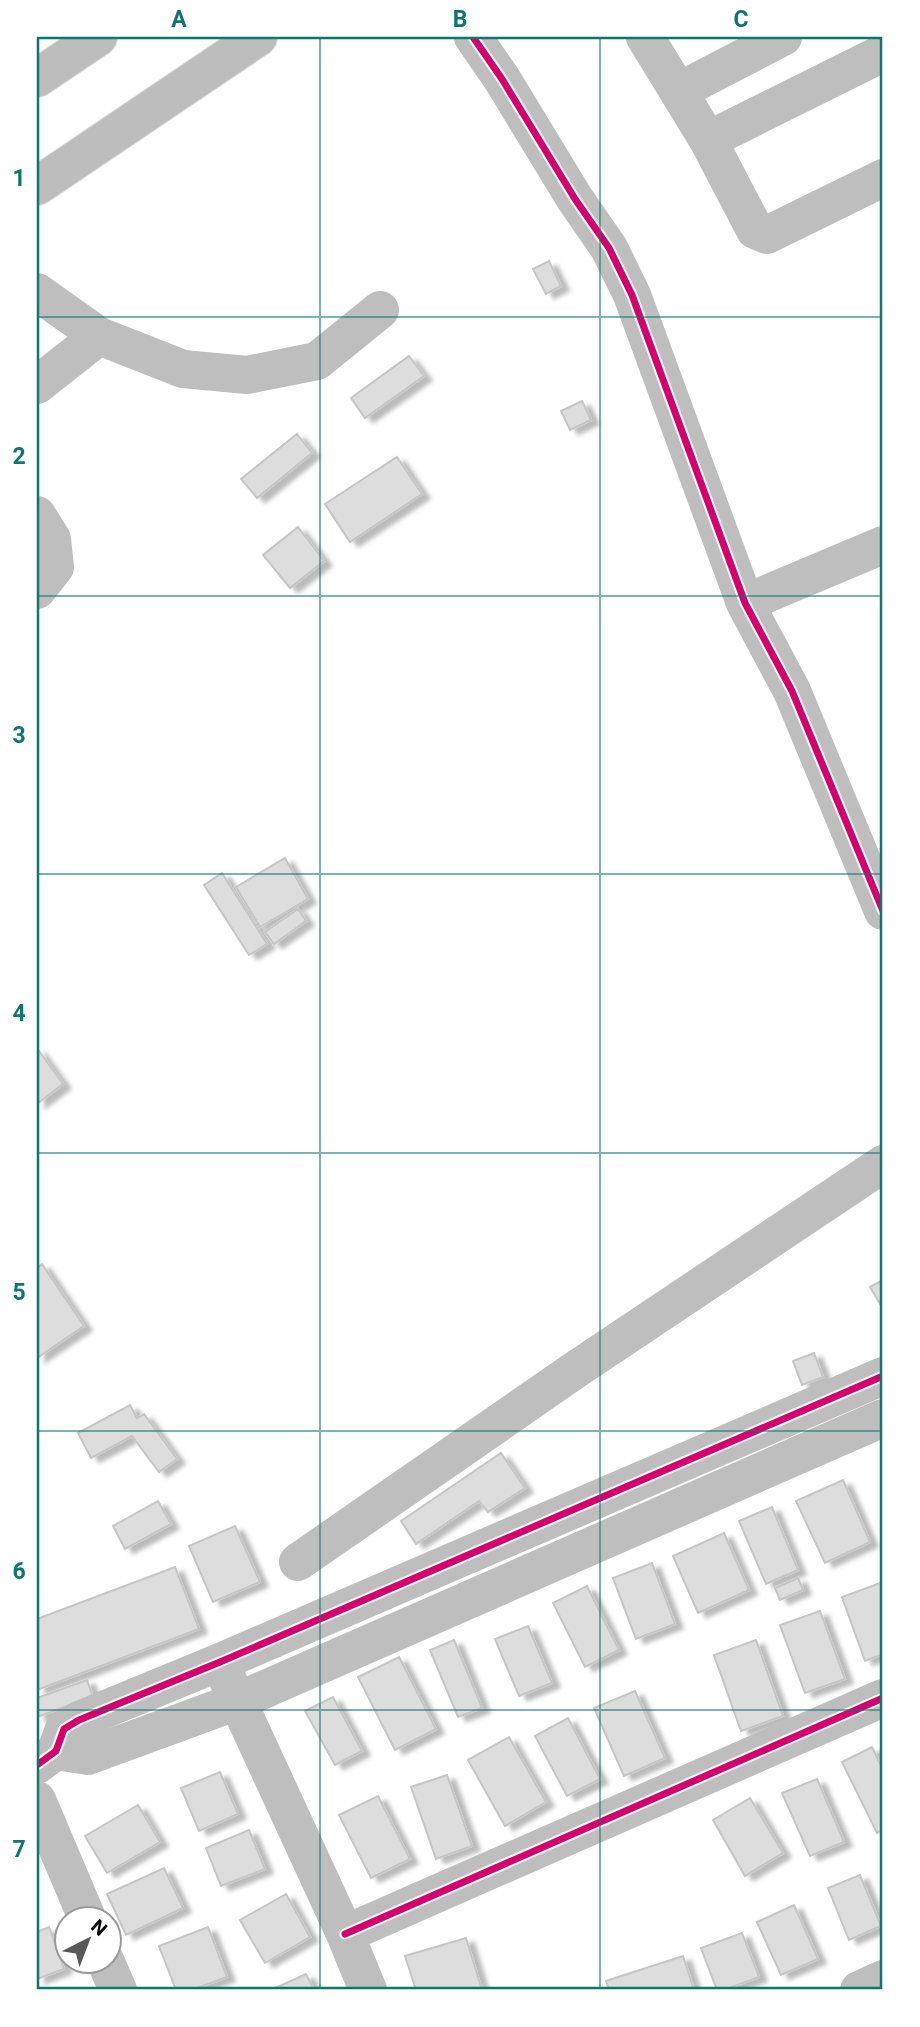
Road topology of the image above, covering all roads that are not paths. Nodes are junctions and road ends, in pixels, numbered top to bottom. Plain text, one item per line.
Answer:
1 (98, 37) edge
2 (258, 37) edge
3 (473, 37) edge
4 (645, 37) edge
5 (783, 37) edge
6 (883, 53) edge
7 (37, 78) edge
8 (679, 91) junction
9 (708, 140) junction
10 (883, 178) edge
11 (37, 186) edge
12 (37, 292) edge
13 (380, 310) dead end
14 (99, 336) junction
15 (37, 385) edge
16 (37, 515) edge
17 (883, 545) edge
18 (37, 590) edge
19 (745, 603) junction
20 (883, 911) edge
21 (883, 1164) edge
22 (870, 1382) edge
23 (880, 1429) edge
24 (298, 1562) dead end
25 (220, 1662) junction
26 (883, 1698) edge
27 (238, 1700) junction
28 (46, 1758) edge
29 (37, 1800) edge
30 (80, 1904) edge
31 (345, 1934) junction
32 (111, 1974) edge
33 (883, 1979) edge
34 (118, 1990) edge
35 (368, 1990) edge
36 (859, 1990) edge

1 - 7 highway
2 - 11 highway
3 - 19 street
4 - 8 street
5 - 8 street
6 - 9 street
8 - 9 street
9 - 10 street
12 - 14 street
13 - 14 street
14 - 15 street
16 - 18 street
17 - 19 street
19 - 20 street
21 - 24 street
22 - 23 street
22 - 25 street
23 - 27 street
25 - 27 street
25 - 28 street
26 - 31 street
27 - 28 street
27 - 31 street
29 - 30 street
31 - 35 street
32 - 34 street
33 - 36 street

